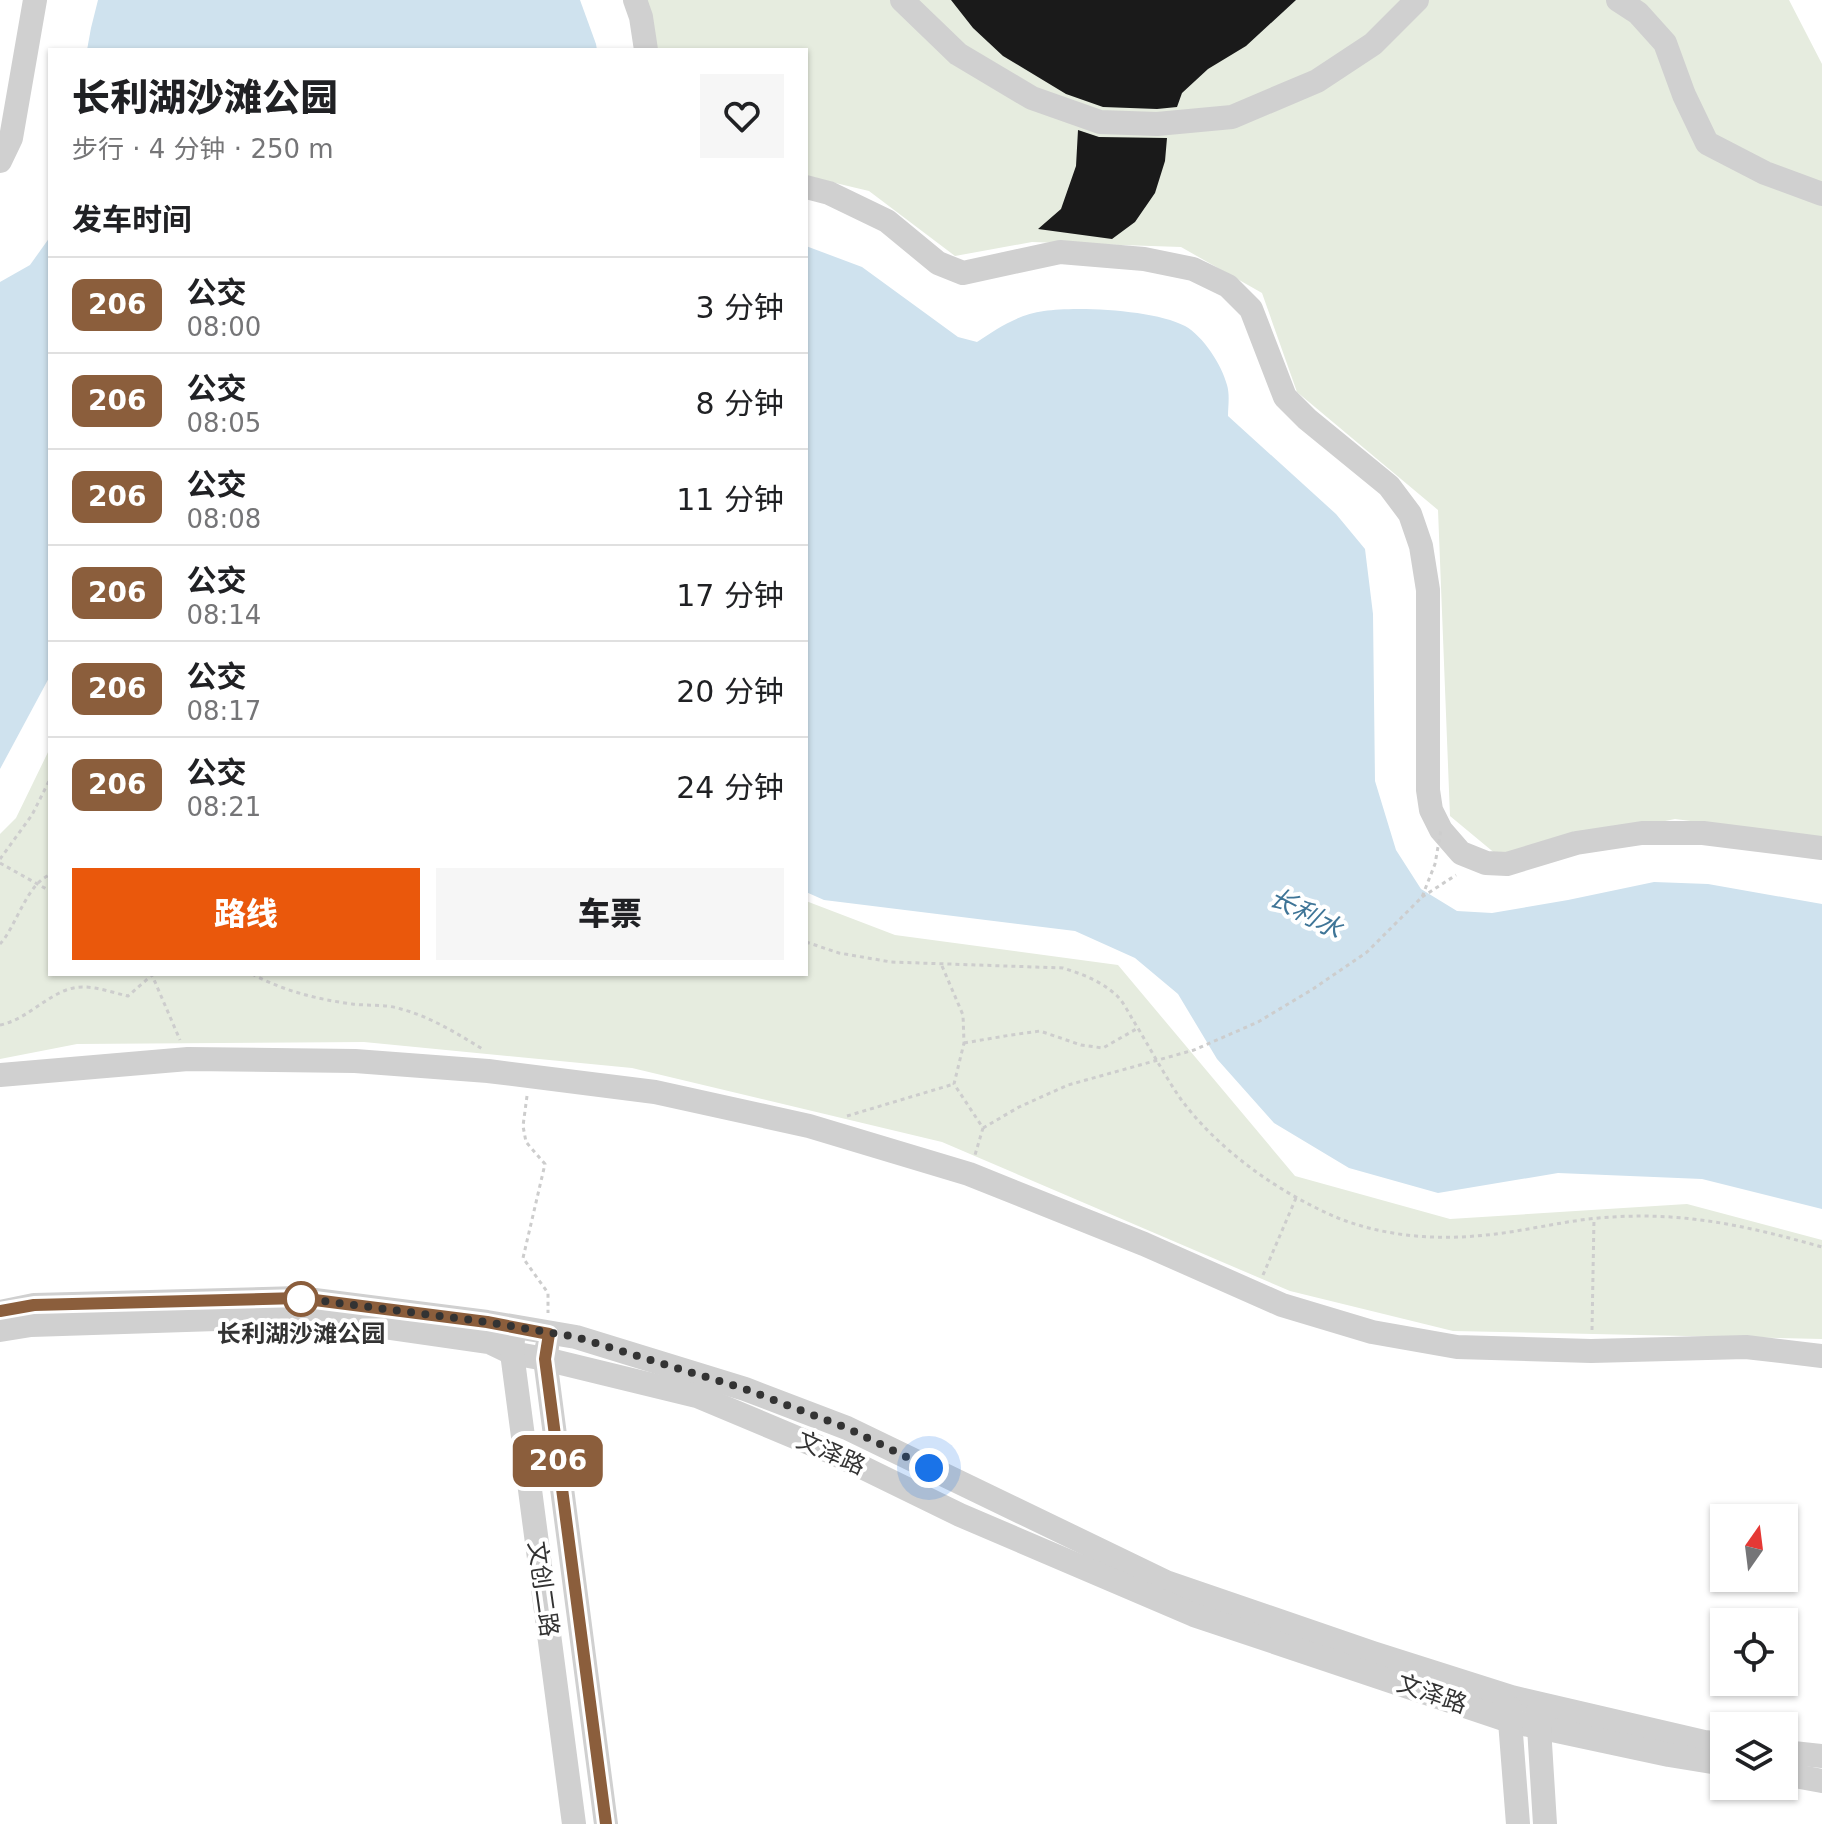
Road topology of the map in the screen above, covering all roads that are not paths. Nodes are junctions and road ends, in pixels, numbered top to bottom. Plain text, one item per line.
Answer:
1 (35, 0) edge
2 (635, 0) edge
3 (902, 0) edge
4 (1417, 0) edge
5 (1618, 0) edge
6 (646, 48) edge
7 (0, 161) edge
8 (808, 188) edge
9 (1822, 194) edge
10 (1822, 848) edge
11 (0, 1075) edge
12 (0, 1312) edge
13 (513, 1327) junction
14 (0, 1330) edge
15 (549, 1334) junction
16 (512, 1353) junction
17 (1822, 1356) edge
18 (545, 1359) junction
19 (1510, 1709) junction
20 (1538, 1714) junction
21 (1710, 1743) edge
22 (1798, 1753) edge
23 (1822, 1756) edge
24 (1710, 1762) edge
25 (1798, 1777) edge
26 (1822, 1781) edge
27 (574, 1824) edge
28 (606, 1824) edge
29 (1518, 1824) edge
30 (1545, 1824) edge

1 - 7 street
2 - 6 street
3 - 4 street
5 - 9 street
8 - 10 street
11 - 17 street
12 - 13 street, 文泽路
13 - 15 street, 文泽路
13 - 16 street, 文创二路
14 - 16 street, 文泽路
15 - 18 street, 文创二路
15 - 19 street, 文泽路
16 - 18 street, 文泽路
16 - 27 street, 文创二路
18 - 19 street, 文泽路
18 - 28 street, 文创二路
19 - 20 street, 文泽路
19 - 29 street
20 - 21 street, 文泽路
20 - 24 street, 文泽路
20 - 30 street
22 - 23 street
25 - 26 street

